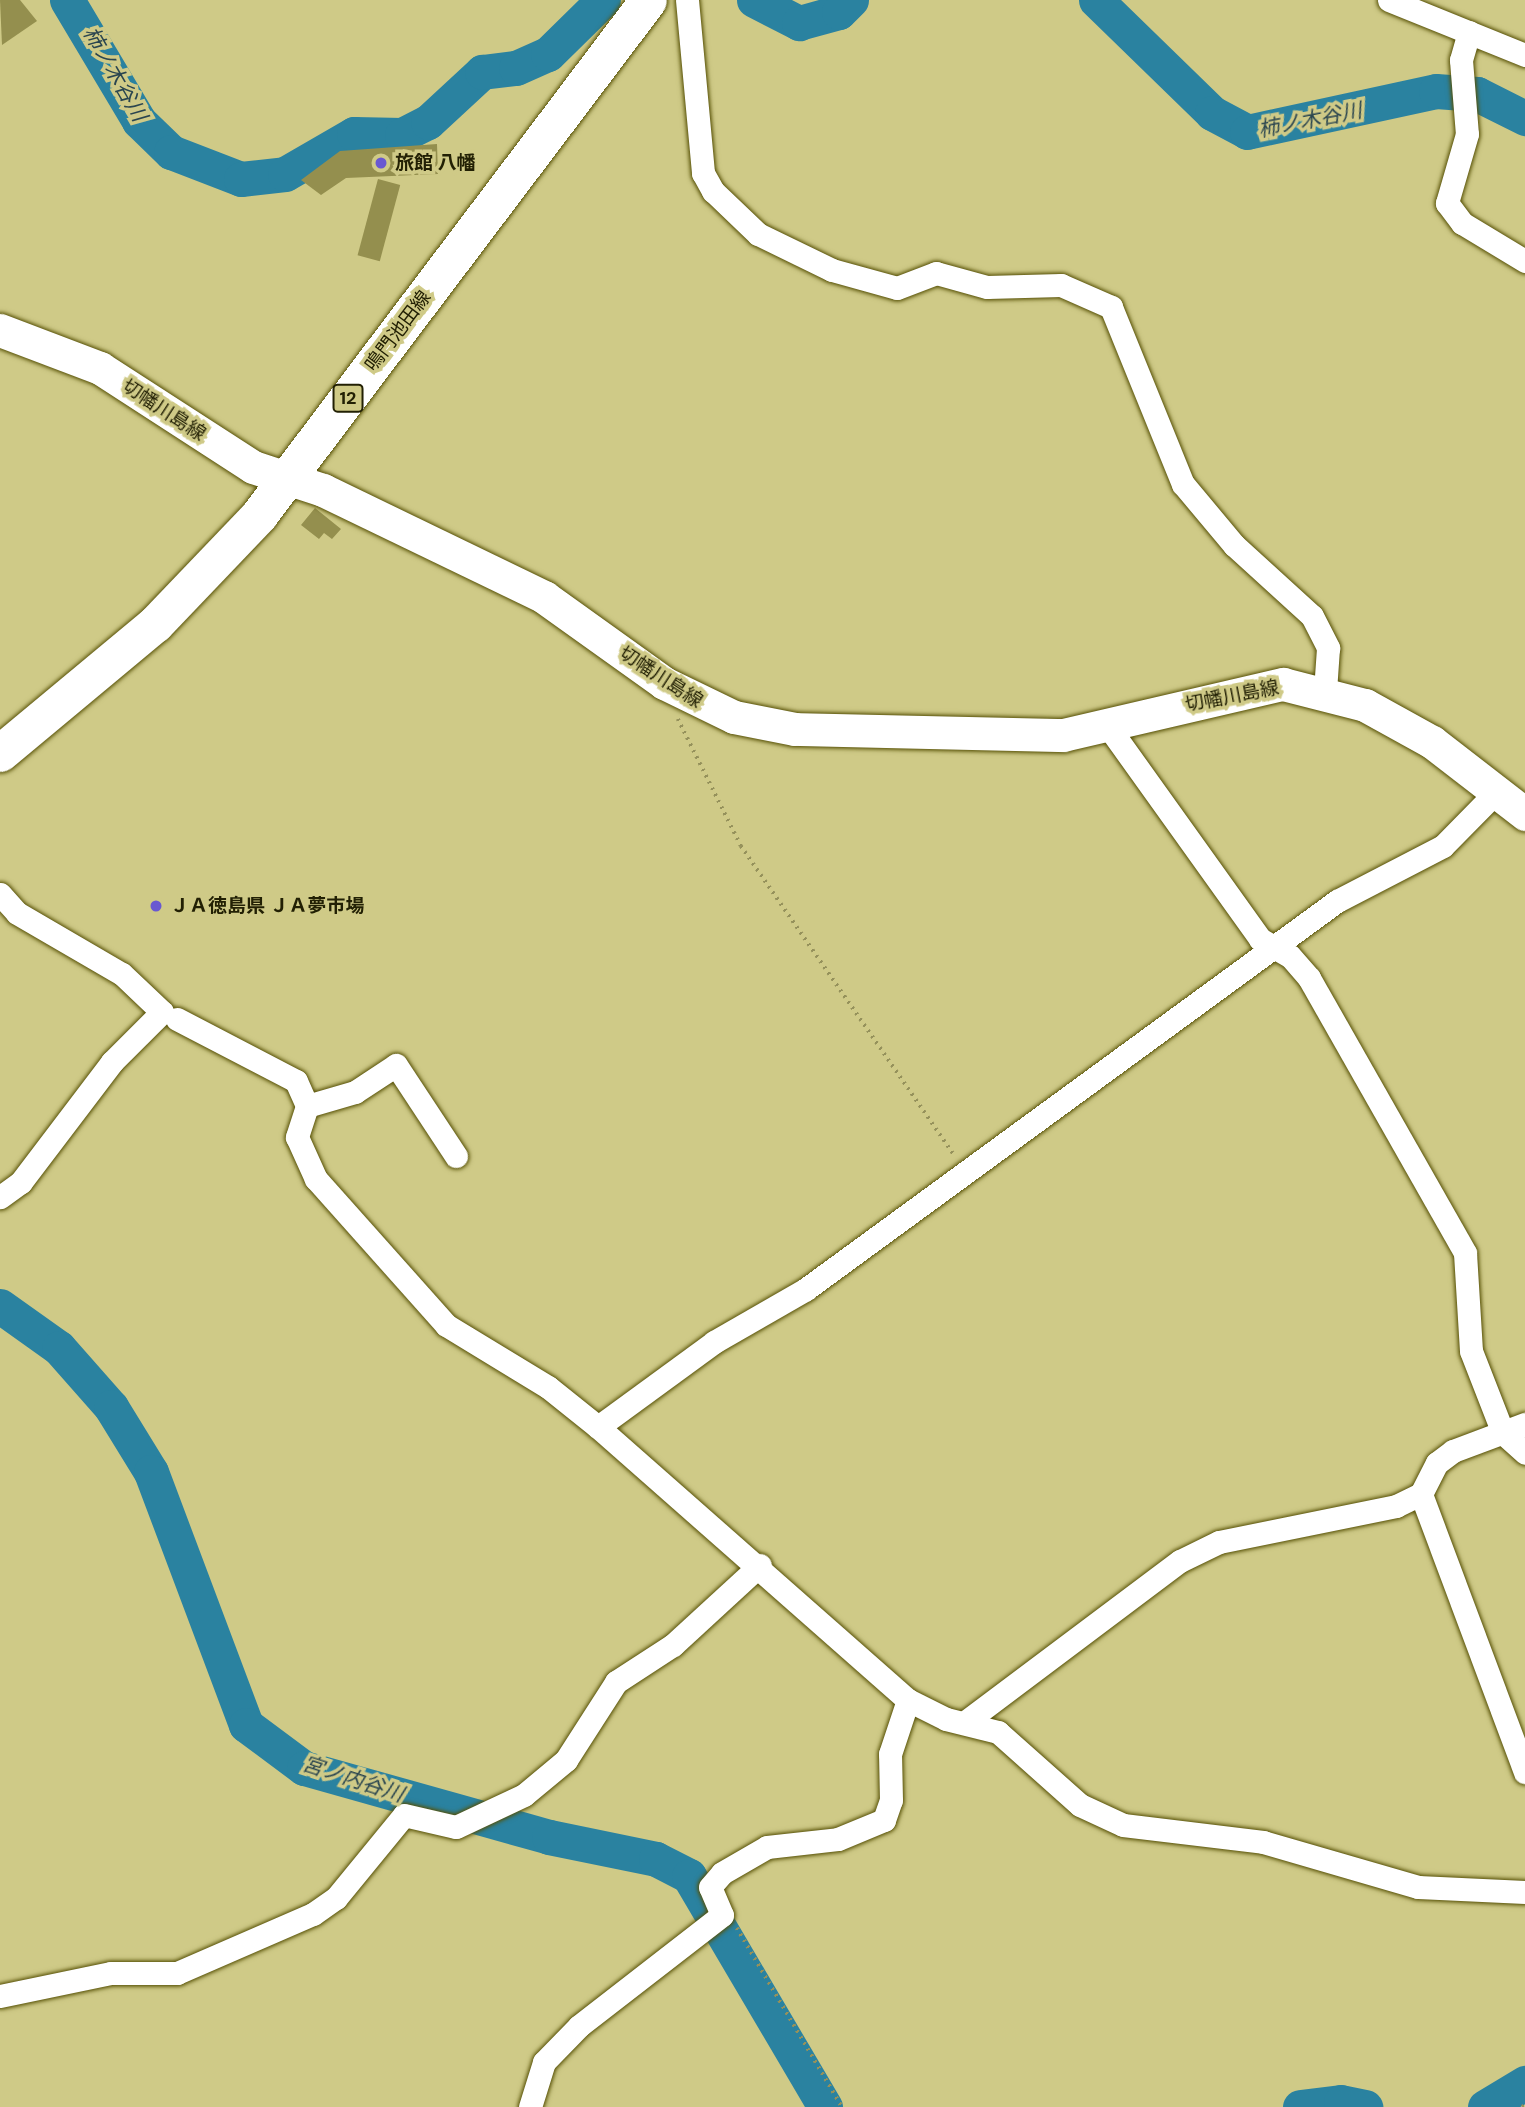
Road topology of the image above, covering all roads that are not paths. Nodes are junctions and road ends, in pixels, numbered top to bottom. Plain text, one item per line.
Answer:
1 (648, 0) edge
2 (687, 0) edge
3 (1389, 0) edge
4 (1469, 32) junction
5 (1525, 55) edge
6 (1525, 261) edge
7 (0, 330) edge
8 (287, 479) junction
9 (1325, 691) junction
10 (1107, 725) junction
11 (0, 753) edge
12 (1497, 791) junction
13 (1525, 814) edge
14 (0, 894) edge
15 (1276, 950) junction
16 (177, 1019) dead end
17 (307, 1106) junction
18 (456, 1156) dead end
19 (0, 1197) edge
20 (1525, 1424) edge
21 (597, 1427) junction
22 (1503, 1433) junction
23 (1525, 1453) edge
24 (1421, 1494) junction
25 (760, 1565) junction
26 (908, 1700) junction
27 (968, 1720) junction
28 (1525, 1772) edge
29 (1525, 1892) edge
30 (0, 1996) edge
31 (530, 2107) edge

1 - 8 main road, 鳴門池田線 / 12
2 - 9 street
3 - 4 street
4 - 5 street
4 - 6 street
7 - 8 main road, 切幡川島線
8 - 10 main road, 切幡川島線
8 - 11 main road, 鳴門池田線 / 12
9 - 10 main road, 切幡川島線
9 - 12 main road, 切幡川島線
10 - 15 street
12 - 13 main road, 切幡川島線
12 - 15 street
14 - 19 street
15 - 21 street
15 - 22 street
16 - 17 street
17 - 18 street
17 - 21 street
20 - 22 street
21 - 25 street
22 - 23 street
22 - 24 street
24 - 27 street
24 - 28 street
25 - 26 street
25 - 30 street
26 - 27 street
26 - 31 street
27 - 29 street

